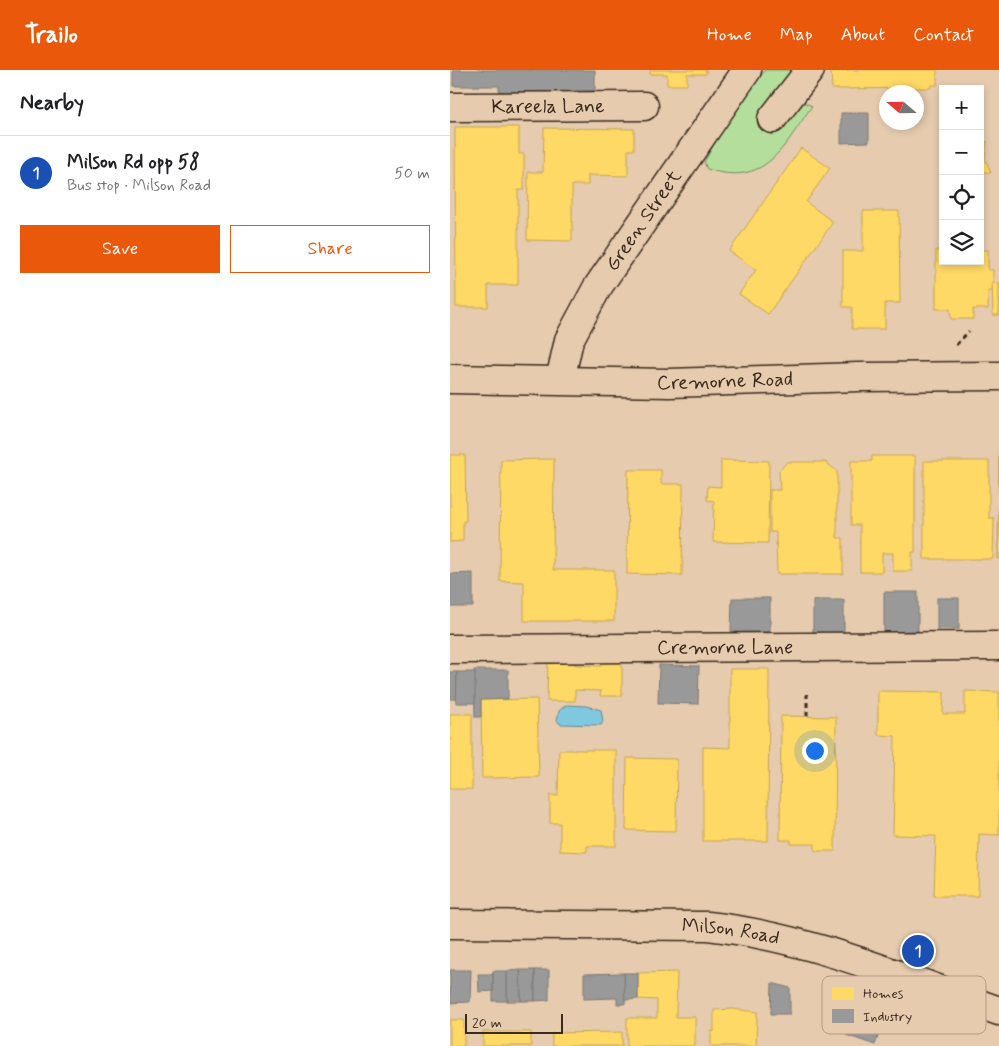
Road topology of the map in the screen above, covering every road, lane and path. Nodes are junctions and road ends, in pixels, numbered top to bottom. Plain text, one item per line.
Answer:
1 (748, 70) edge
2 (810, 70) edge
3 (644, 106) dead end
4 (450, 107) edge
5 (772, 119) dead end
6 (999, 376) edge
7 (450, 379) edge
8 (560, 380) junction
9 (999, 646) edge
10 (450, 649) edge
11 (807, 694) dead end
12 (807, 716) dead end
13 (450, 924) edge
14 (897, 976) edge
15 (986, 1007) edge
16 (999, 1011) edge

1 - 8 street, Green Street
2 - 5 street
3 - 4 street, Kareela Lane
6 - 8 street, Cremorne Road
7 - 8 street, Cremorne Road
9 - 10 street, Cremorne Lane
11 - 12 path
13 - 14 street, Milson Road
15 - 16 street, Milson Road

